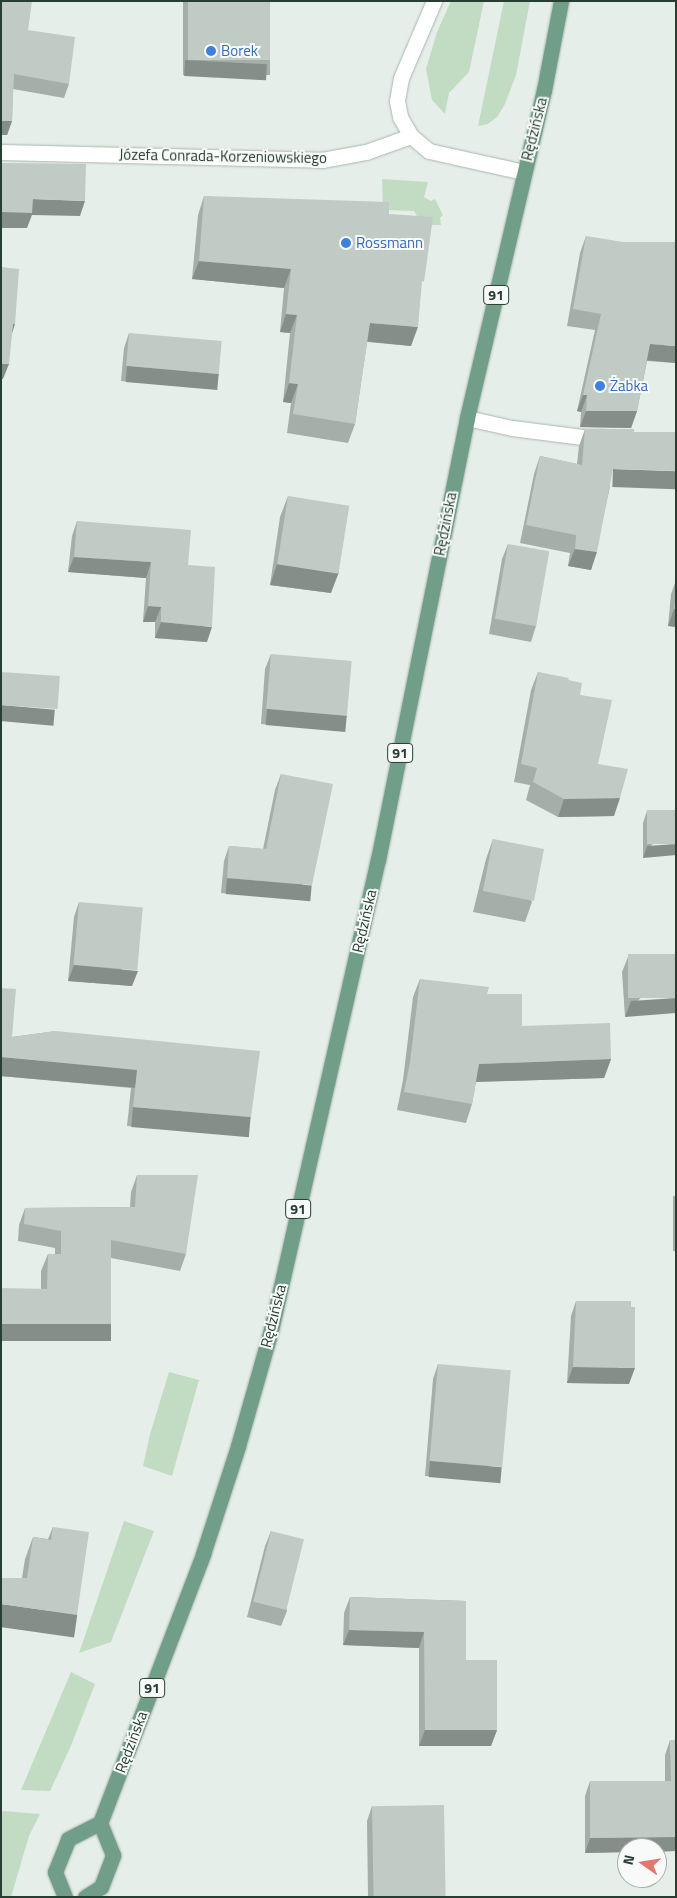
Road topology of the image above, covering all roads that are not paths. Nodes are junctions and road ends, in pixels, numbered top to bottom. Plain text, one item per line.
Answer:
1 (434, 1) edge
2 (561, 1) edge
3 (411, 136) junction
4 (1, 152) edge
5 (524, 172) junction
6 (467, 418) junction
7 (619, 437) edge
8 (100, 1823) junction
9 (65, 1897) edge
10 (84, 1897) edge

1 - 3 street
2 - 5 main road, Rędzińska / 91
3 - 4 street, Józefa Conrada-Korzeniowskiego
3 - 5 street
5 - 6 main road, Rędzińska / 91
6 - 7 street
6 - 8 main road, Rędzińska / 91
8 - 9 main road
8 - 10 main road

